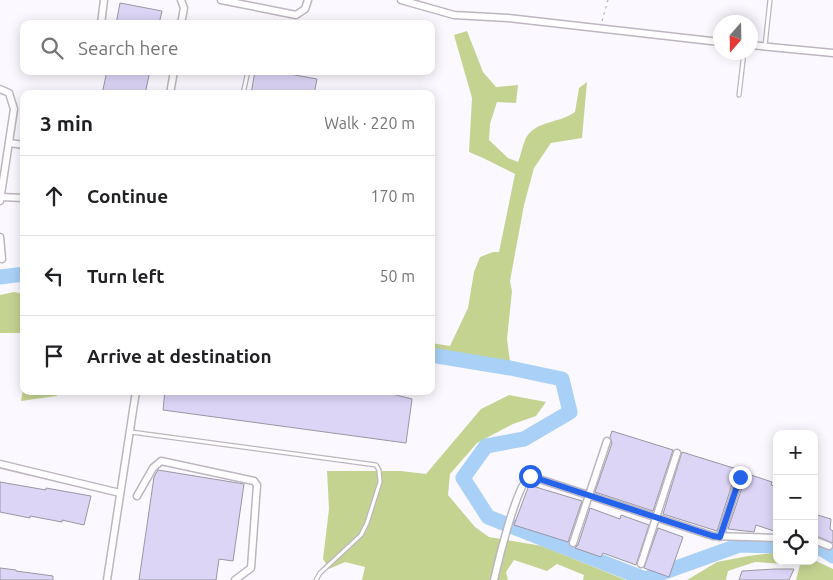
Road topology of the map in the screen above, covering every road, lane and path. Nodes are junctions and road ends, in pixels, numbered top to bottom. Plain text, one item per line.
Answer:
1 (104, 0) edge
2 (181, 0) edge
3 (220, 0) edge
4 (308, 0) edge
5 (402, 0) edge
6 (608, 0) edge
7 (770, 0) edge
8 (102, 20) edge
9 (182, 20) edge
10 (600, 29) junction
11 (713, 41) edge
12 (758, 46) edge
13 (765, 46) junction
14 (833, 52) edge
15 (743, 60) edge
16 (173, 75) edge
17 (247, 75) edge
18 (0, 89) edge
19 (171, 90) edge
20 (244, 90) edge
21 (739, 95) dead end
22 (9, 143) junction
23 (20, 144) edge
24 (20, 198) edge
25 (1, 199) edge
26 (0, 237) edge
27 (2, 259) dead end
28 (136, 395) edge
29 (131, 432) junction
30 (607, 440) dead end
31 (678, 453) dead end
32 (0, 464) edge
33 (740, 477) dead end
34 (120, 493) junction
35 (590, 494) junction
36 (137, 496) dead end
37 (656, 517) junction
38 (720, 537) junction
39 (773, 538) edge
40 (818, 542) edge
41 (573, 543) dead end
42 (830, 546) dead end
43 (641, 564) dead end
44 (107, 580) edge
45 (235, 580) edge
46 (316, 580) edge
47 (494, 580) edge

1 - 8 street
2 - 9 street
3 - 4 street
5 - 10 street
6 - 10 path
7 - 13 lane
10 - 11 street
12 - 13 street
13 - 14 street
15 - 21 lane
16 - 19 street
17 - 20 lane
18 - 22 street
22 - 23 street
22 - 25 street
24 - 25 street
26 - 27 street
28 - 29 street
29 - 34 street
29 - 46 lane
30 - 35 street
31 - 37 street
32 - 34 street
33 - 38 street
34 - 44 street
35 - 37 street
35 - 41 street
35 - 47 street
36 - 45 street
37 - 38 street
37 - 43 street
38 - 39 street
40 - 42 street

